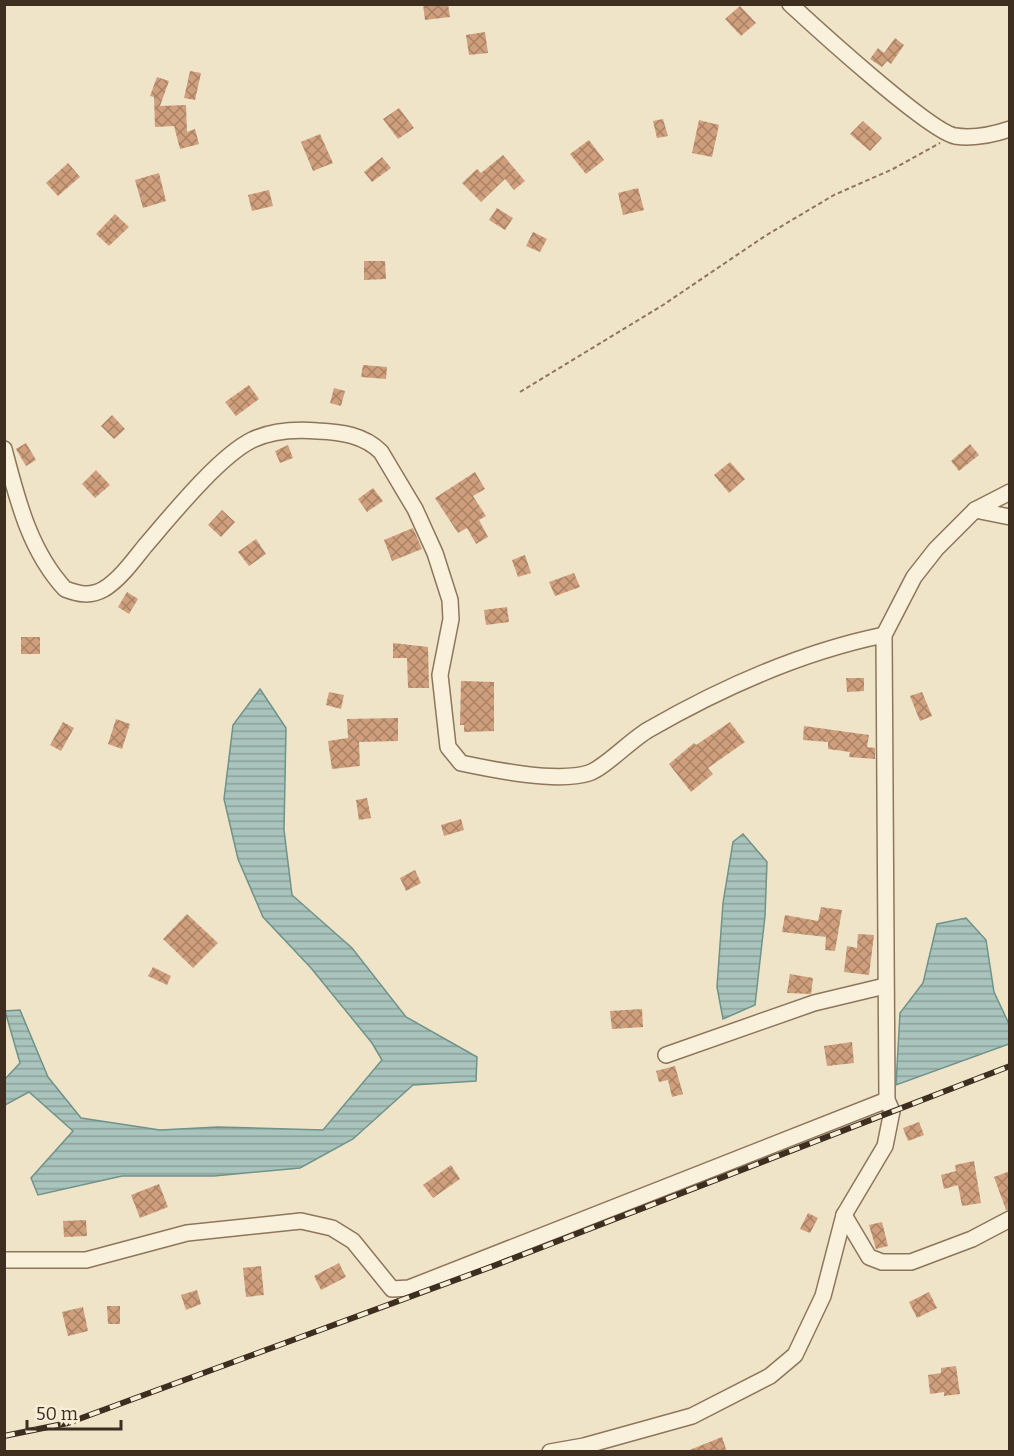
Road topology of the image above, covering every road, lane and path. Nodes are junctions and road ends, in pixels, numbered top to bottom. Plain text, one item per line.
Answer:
1 (790, 4) edge
2 (1010, 129) edge
3 (954, 136) junction
4 (520, 392) dead end
5 (4, 449) edge
6 (1010, 492) edge
7 (975, 510) junction
8 (1010, 517) edge
9 (884, 635) junction
10 (885, 986) junction
11 (666, 1055) dead end
12 (887, 1100) junction
13 (844, 1215) junction
14 (1010, 1219) edge
15 (4, 1260) edge
16 (550, 1452) edge

1 - 3 street
2 - 3 street
3 - 4 path
5 - 9 street
6 - 7 street
7 - 8 street
7 - 9 street
9 - 10 street
10 - 11 street
10 - 12 street
12 - 13 street
12 - 15 street
13 - 14 street
13 - 16 street

